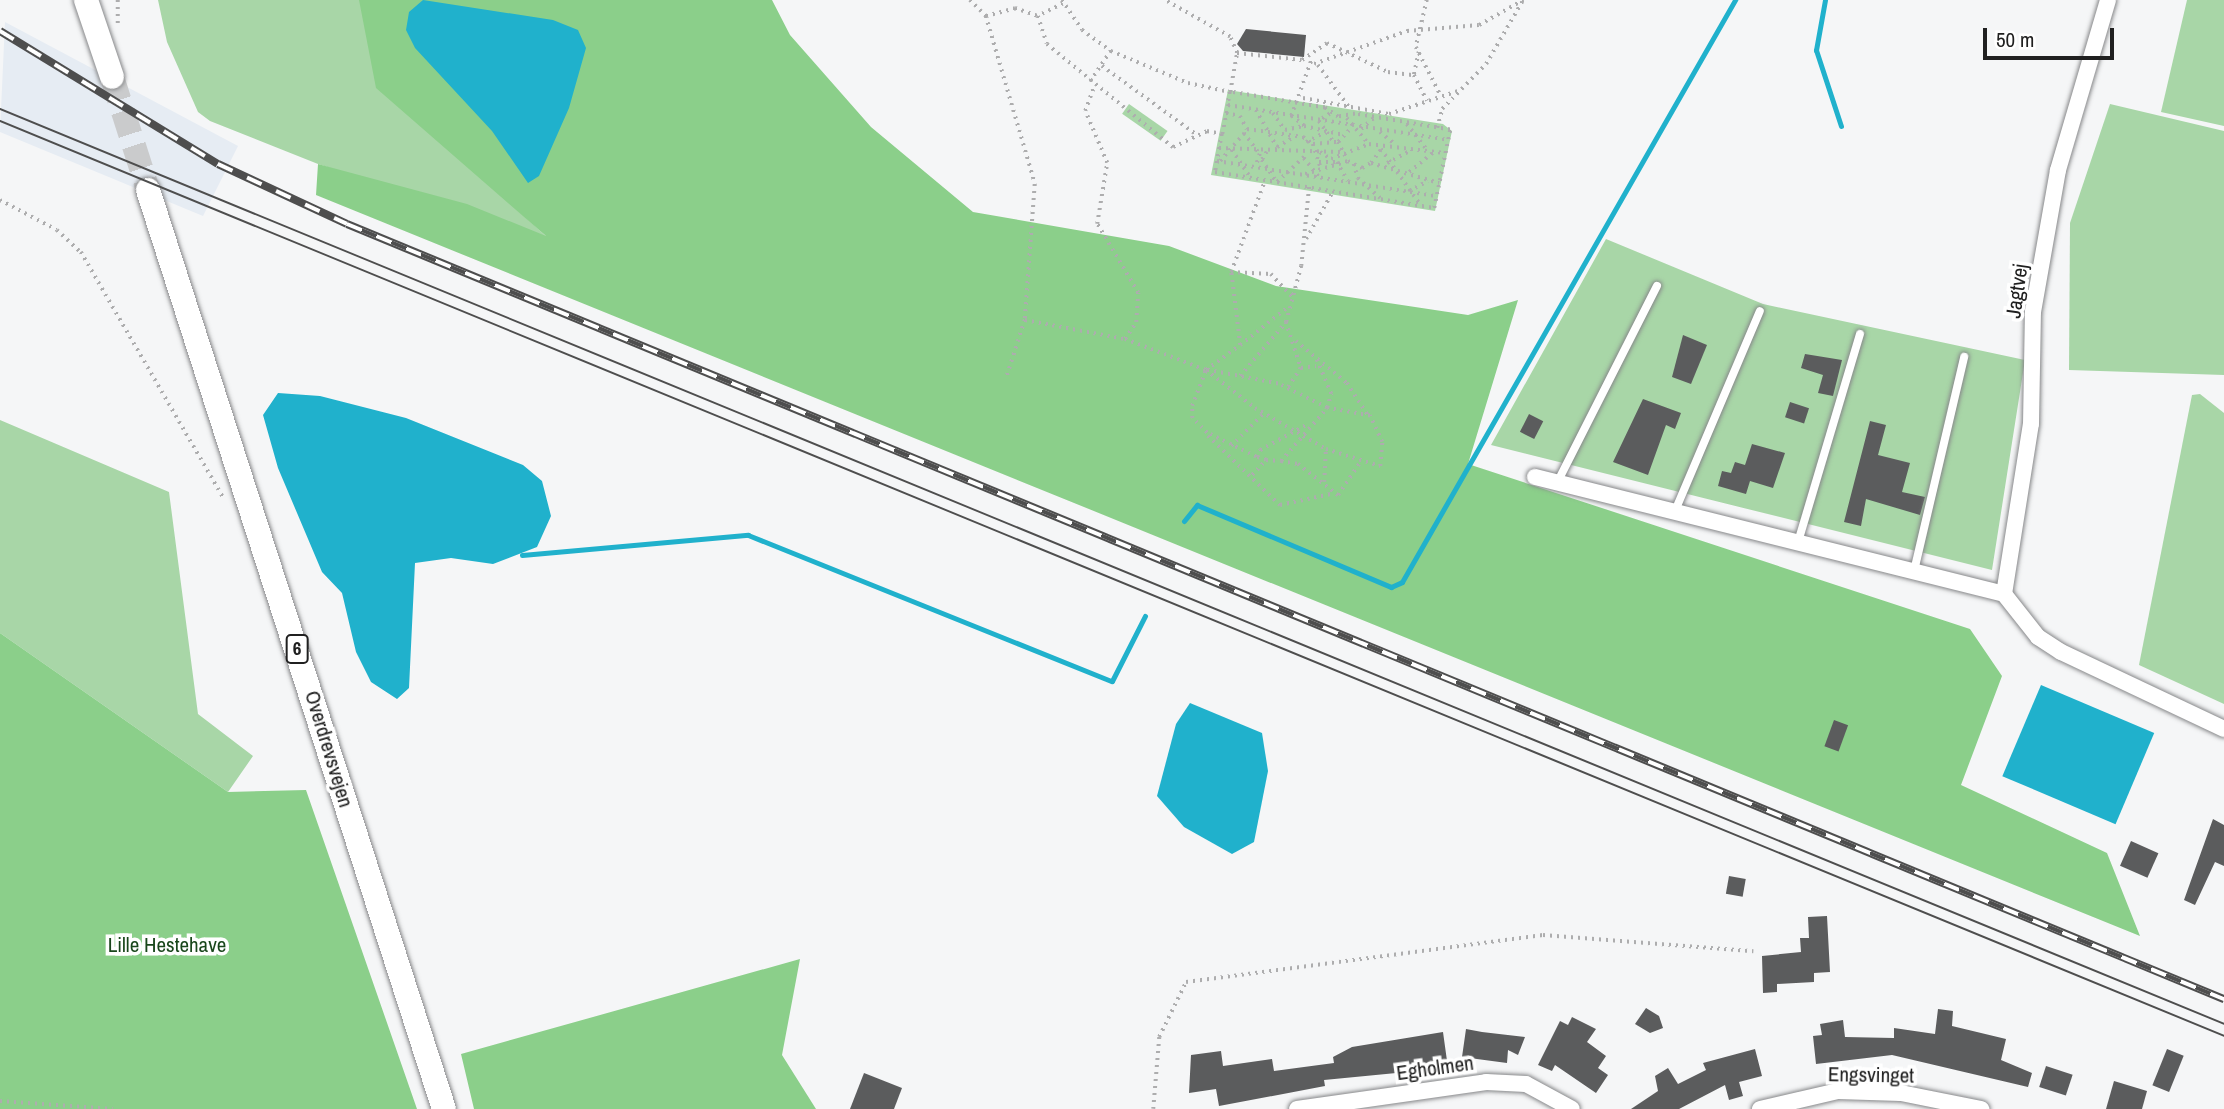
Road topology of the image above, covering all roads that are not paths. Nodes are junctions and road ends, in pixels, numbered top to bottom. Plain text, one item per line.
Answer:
1 (86, 0) edge
2 (2108, 0) edge
3 (112, 77) tunnel mouth
4 (148, 190) tunnel mouth
5 (1657, 286) dead end
6 (1759, 311) dead end
7 (1860, 334) dead end
8 (1964, 357) dead end
9 (1535, 477) dead end
10 (1557, 483) junction
11 (1675, 512) junction
12 (1798, 542) junction
13 (1914, 571) junction
14 (2004, 594) junction
15 (2224, 729) edge
16 (444, 1109) edge
17 (1297, 1109) edge
18 (1572, 1109) edge
19 (1760, 1109) edge
20 (1981, 1109) edge

1 - 3 main road
2 - 14 street, Jagtvej
4 - 16 main road, Overdrevsvejen / 6
5 - 10 lane
6 - 11 lane
7 - 12 lane
8 - 13 lane
9 - 10 street
10 - 11 street
11 - 12 street
12 - 13 street
13 - 14 street
14 - 15 street
17 - 18 street, Egholmen
19 - 20 street, Engsvinget

